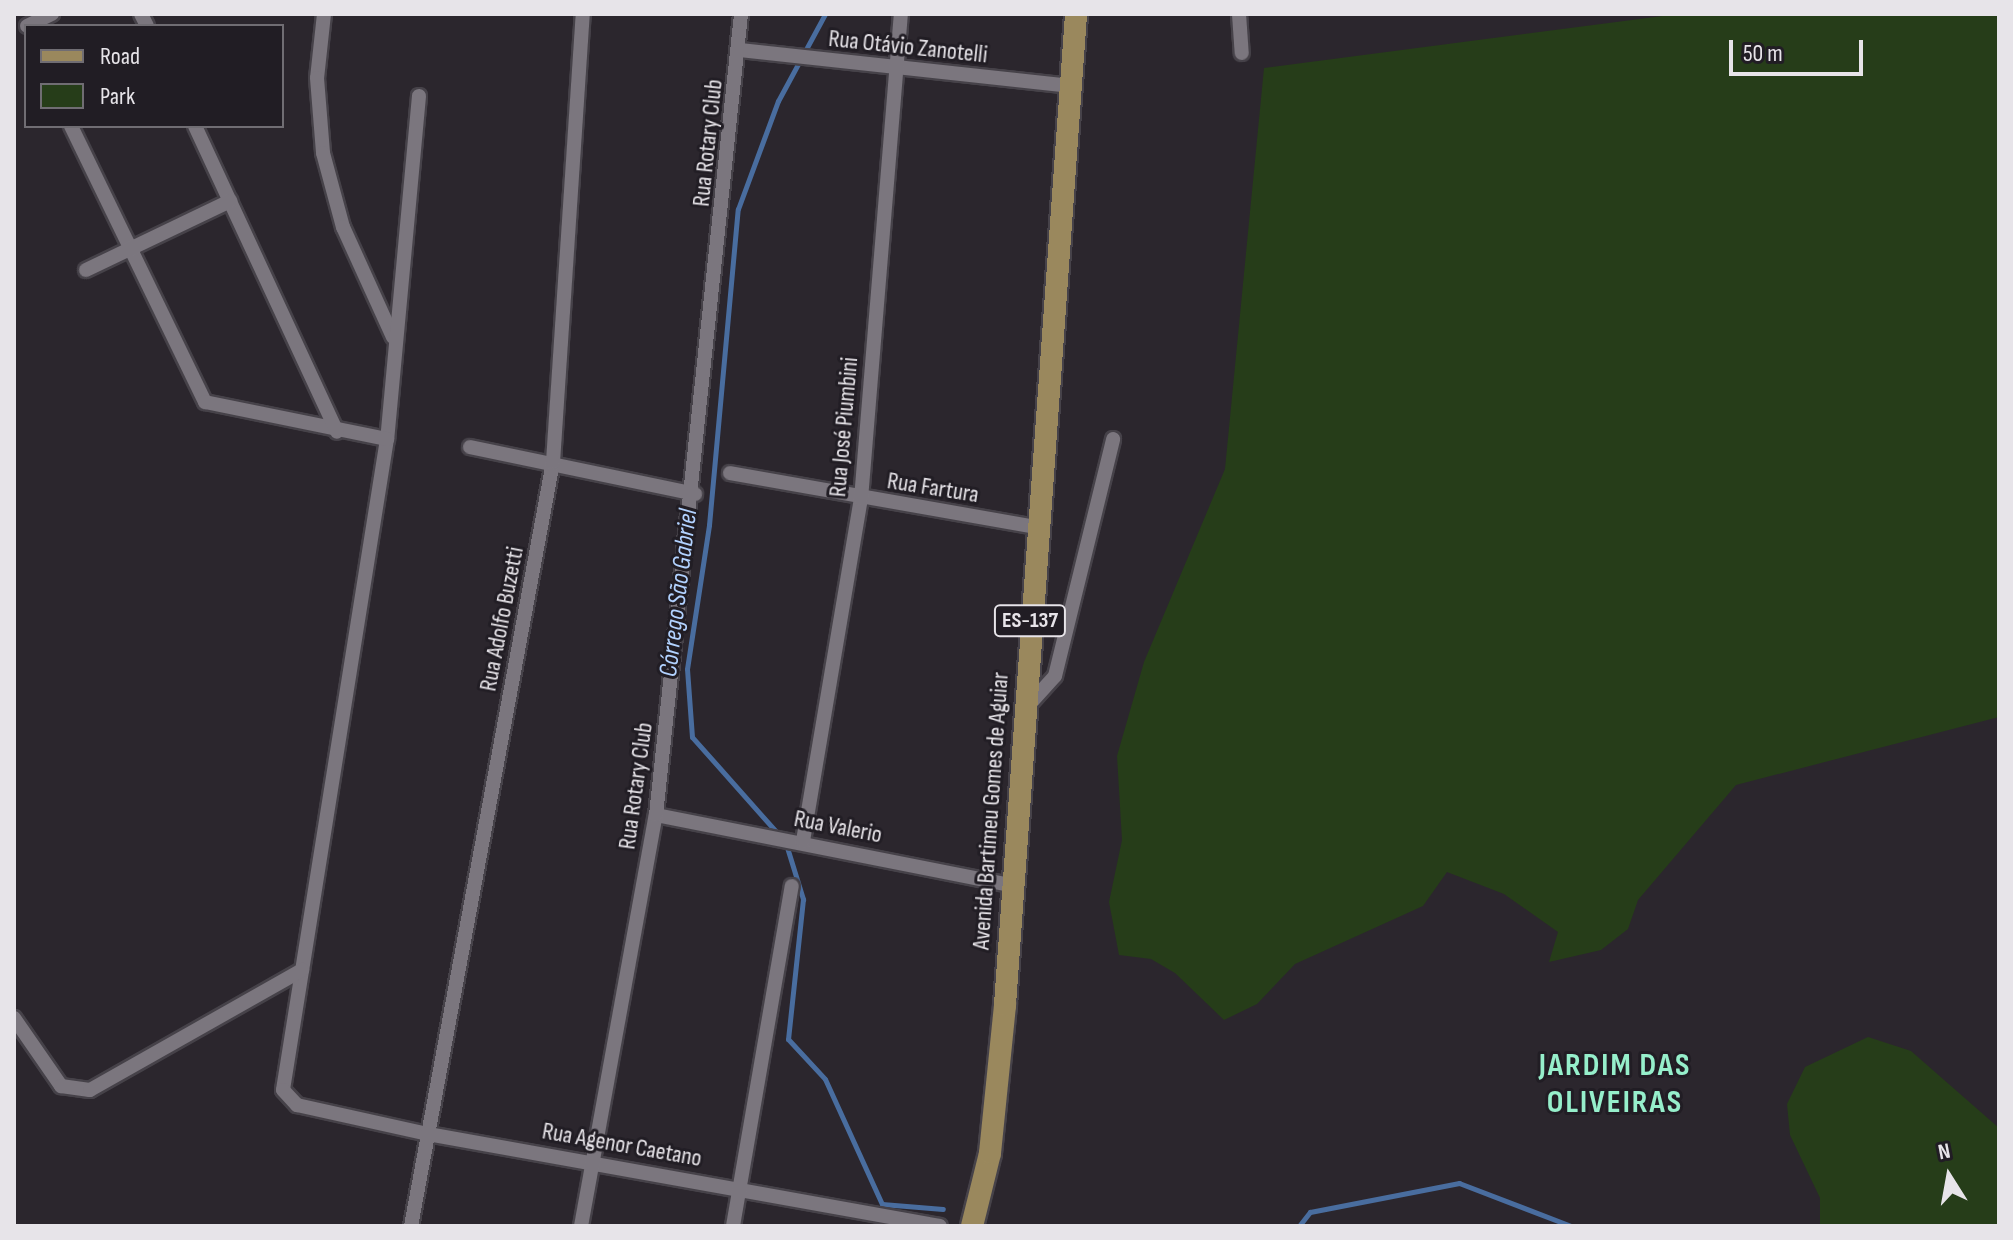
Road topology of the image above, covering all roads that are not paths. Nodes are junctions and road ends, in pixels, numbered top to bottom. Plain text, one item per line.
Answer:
1 (16, 14) edge
2 (52, 14) edge
3 (324, 14) edge
4 (583, 14) edge
5 (741, 14) edge
6 (901, 14) edge
7 (1076, 14) edge
8 (1239, 14) edge
9 (33, 24) edge
10 (23, 29) edge
11 (740, 50) junction
12 (1242, 53) dead end
13 (895, 68) junction
14 (1071, 86) junction
15 (419, 96) dead end
16 (72, 128) edge
17 (196, 128) edge
18 (230, 201) junction
19 (131, 249) junction
20 (86, 270) dead end
21 (393, 337) junction
22 (337, 432) junction
23 (387, 439) junction
24 (1113, 439) dead end
25 (470, 447) dead end
26 (553, 462) junction
27 (730, 473) dead end
28 (695, 494) junction
29 (861, 499) junction
30 (1035, 527) junction
31 (1026, 709) junction
32 (656, 815) junction
33 (799, 840) junction
34 (1010, 885) junction
35 (792, 886) dead end
36 (302, 970) junction
37 (14, 1018) edge
38 (428, 1134) junction
39 (595, 1161) junction
40 (739, 1189) junction
41 (411, 1226) edge
42 (581, 1226) edge
43 (733, 1226) edge
44 (940, 1226) edge
45 (972, 1226) edge

1 - 10 street
2 - 9 street
3 - 21 street
4 - 26 street, Rua Adolfo Buzetti
5 - 11 street, Rua Rotary Club
6 - 13 street, Rua José Piumbini
7 - 14 main road, Avenida Bartimeu Gomes de Aguiar / ES-137
8 - 12 street
11 - 13 street, Rua Otávio Zanotelli
11 - 28 street, Rua Rotary Club
13 - 14 street, Rua Otávio Zanotelli
13 - 29 street, Rua José Piumbini
14 - 30 main road, Avenida Bartimeu Gomes de Aguiar / ES-137
15 - 21 street
16 - 19 street
17 - 18 street
18 - 19 street
18 - 22 street
19 - 20 street
19 - 22 street
21 - 23 street
22 - 23 street
23 - 36 street
24 - 31 street
25 - 26 street
26 - 28 street
26 - 38 street, Rua Adolfo Buzetti
27 - 29 street, Rua Fartura
28 - 32 street, Rua Rotary Club
29 - 30 street, Rua Fartura
29 - 33 street, Rua José Piumbini
30 - 31 main road, Avenida Bartimeu Gomes de Aguiar / ES-137
31 - 34 main road, Avenida Bartimeu Gomes de Aguiar / ES-137
32 - 33 street, Rua Valerio
32 - 39 street, Rua Rotary Club
33 - 34 street, Rua Valerio
34 - 45 main road, Avenida Bartimeu Gomes de Aguiar / ES-137
35 - 40 street
36 - 37 street
36 - 38 street, Rua Agenor Caetano
38 - 39 street, Rua Agenor Caetano
38 - 41 street, Rua Adolfo Buzetti
39 - 40 street, Rua Agenor Caetano
39 - 42 street, Rua Rotary Club
40 - 43 street
40 - 44 street, Rua Agenor Caetano

